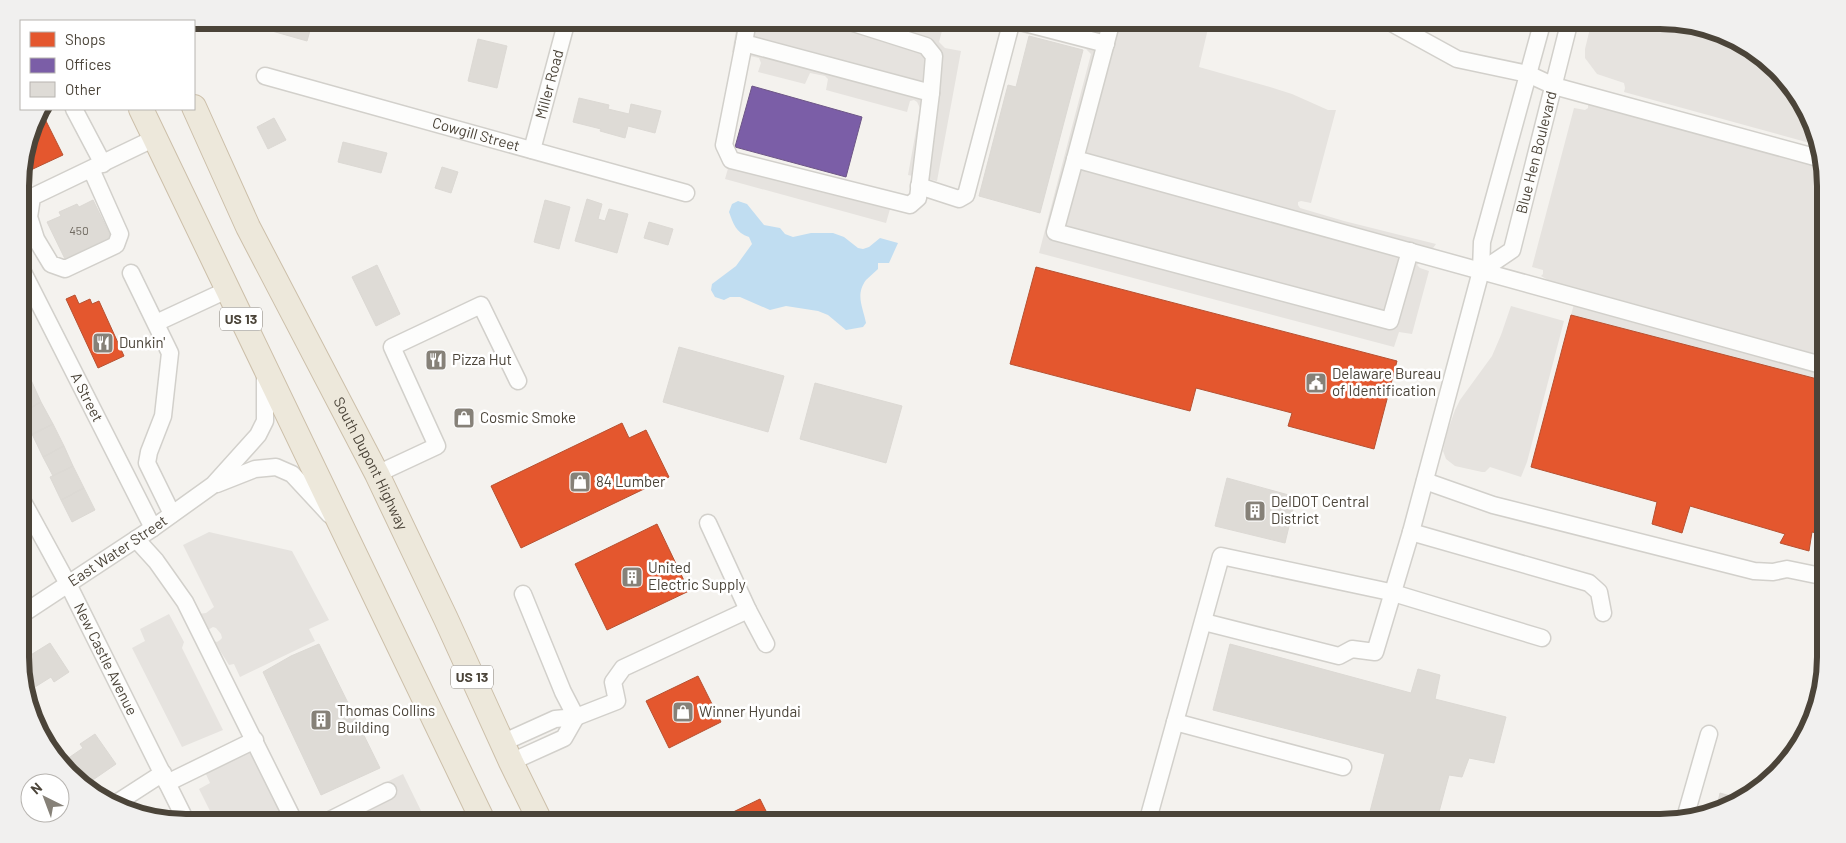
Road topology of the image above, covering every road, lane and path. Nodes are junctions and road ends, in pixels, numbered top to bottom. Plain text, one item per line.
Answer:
1 (565, 29) edge
2 (746, 29) edge
3 (872, 29) edge
4 (1010, 29) edge
5 (1047, 29) edge
6 (1110, 29) edge
7 (1402, 29) edge
8 (1540, 29) edge
9 (1568, 29) edge
10 (744, 43) junction
11 (1106, 44) junction
12 (1528, 74) junction
13 (265, 76) dead end
14 (1554, 86) junction
15 (931, 93) junction
16 (195, 109) edge
17 (74, 110) edge
18 (140, 110) edge
19 (179, 110) edge
20 (154, 138) junction
21 (532, 150) junction
22 (1814, 157) edge
23 (1075, 159) junction
24 (97, 166) junction
25 (919, 186) junction
26 (686, 194) dead end
27 (29, 211) edge
28 (29, 219) edge
29 (248, 227) junction
30 (1410, 252) junction
31 (1481, 271) junction
32 (131, 273) dead end
33 (29, 284) edge
34 (228, 290) junction
35 (156, 323) junction
36 (1817, 364) edge
37 (265, 368) junction
38 (518, 381) dead end
39 (377, 474) junction
40 (1425, 481) junction
41 (213, 486) junction
42 (29, 513) edge
43 (172, 514) junction
44 (708, 523) dead end
45 (153, 528) junction
46 (342, 529) junction
47 (1411, 532) junction
48 (136, 539) junction
49 (1817, 575) edge
50 (68, 584) junction
51 (1392, 593) junction
52 (523, 594) dead end
53 (29, 610) edge
54 (748, 610) junction
55 (1603, 613) dead end
56 (1204, 622) junction
57 (1542, 638) dead end
58 (766, 644) dead end
59 (576, 717) junction
60 (1175, 722) junction
61 (1709, 734) dead end
62 (255, 740) junction
63 (506, 752) junction
64 (1343, 767) dead end
65 (165, 778) junction
66 (388, 791) dead end
67 (122, 800) edge
68 (1687, 812) edge
69 (183, 814) edge
70 (291, 814) edge
71 (342, 814) edge
72 (480, 814) edge
73 (537, 814) edge
74 (1149, 814) edge

1 - 21 street, Miller Road
2 - 10 street
3 - 15 street
4 - 25 street
5 - 11 street
6 - 11 street
7 - 12 street
8 - 12 street, Blue Hen Boulevard
9 - 14 street, Blue Hen Boulevard
10 - 15 street
10 - 25 street
11 - 23 street
12 - 14 street
12 - 31 street, Blue Hen Boulevard
13 - 21 street, Cowgill Street
14 - 22 street
14 - 31 street, Blue Hen Boulevard
15 - 25 street
16 - 29 highway, South Dupont Highway / US 13
17 - 24 street
18 - 20 highway, US 13
19 - 29 highway
20 - 24 street
20 - 34 highway, US 13
21 - 26 street, Cowgill Street
23 - 30 street
23 - 30 street
24 - 27 street
24 - 28 street
29 - 39 highway, South Dupont Highway / US 13
30 - 31 street
31 - 36 street
31 - 40 street, Blue Hen Boulevard
32 - 35 street
33 - 45 street, A Street
34 - 35 street
34 - 37 highway, US 13
35 - 43 street
37 - 41 street, East Water Street
37 - 46 highway, US 13
38 - 39 street
39 - 63 highway, South Dupont Highway / US 13
40 - 47 street, Blue Hen Boulevard
40 - 49 street
41 - 43 street, East Water Street
41 - 46 street, East Water Street
42 - 50 street, New Castle Avenue
43 - 45 street, East Water Street
44 - 54 street
45 - 48 street, East Water Street
46 - 72 highway, US 13
47 - 51 street, Blue Hen Boulevard
47 - 55 street
48 - 50 street, East Water Street
48 - 62 street
50 - 53 street, East Water Street
50 - 65 street, New Castle Avenue
51 - 56 street, Blue Hen Boulevard
51 - 56 street
51 - 57 street
52 - 59 street
54 - 58 street
54 - 59 street
56 - 60 street
59 - 63 street
60 - 64 street
60 - 74 street
61 - 68 street
62 - 65 street
62 - 70 street
63 - 73 highway, South Dupont Highway / US 13
65 - 67 street
65 - 69 street, New Castle Avenue
66 - 71 street

